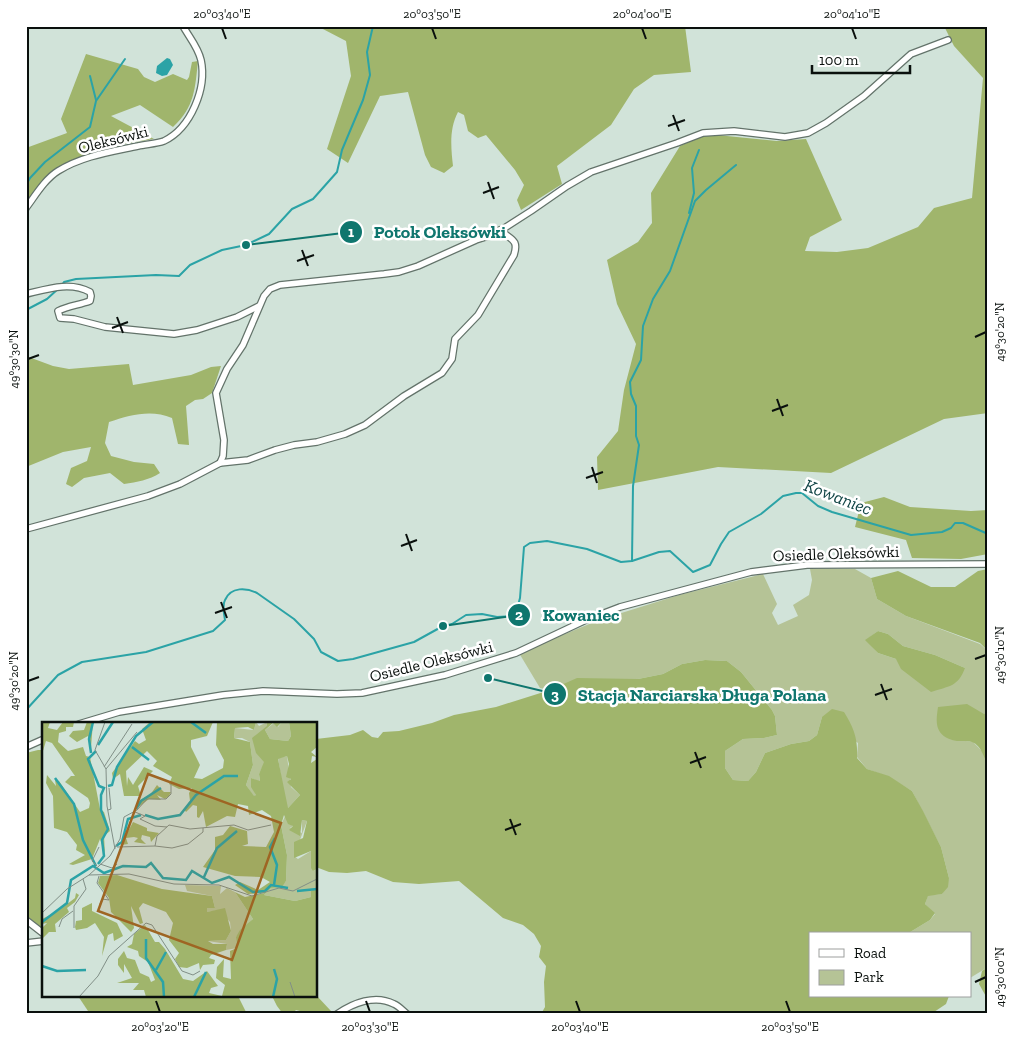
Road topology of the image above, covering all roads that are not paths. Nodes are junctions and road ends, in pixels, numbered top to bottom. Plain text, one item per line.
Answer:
1 (183, 26) edge
2 (948, 40) dead end
3 (26, 208) edge
4 (500, 230) junction
5 (26, 294) edge
6 (259, 306) junction
7 (220, 463) junction
8 (26, 529) edge
9 (988, 564) edge
10 (86, 722) edge
11 (42, 740) edge
12 (26, 747) edge
13 (26, 920) edge
14 (42, 932) edge
15 (42, 941) edge
16 (26, 943) edge
17 (337, 1014) edge
18 (407, 1014) edge

1 - 3 street, Oleksówki
2 - 4 street
4 - 6 street
4 - 7 street
5 - 6 street
6 - 7 street
7 - 8 street
9 - 10 street, Osiedle Oleksówki
11 - 12 street
13 - 14 street
15 - 16 street
17 - 18 street

